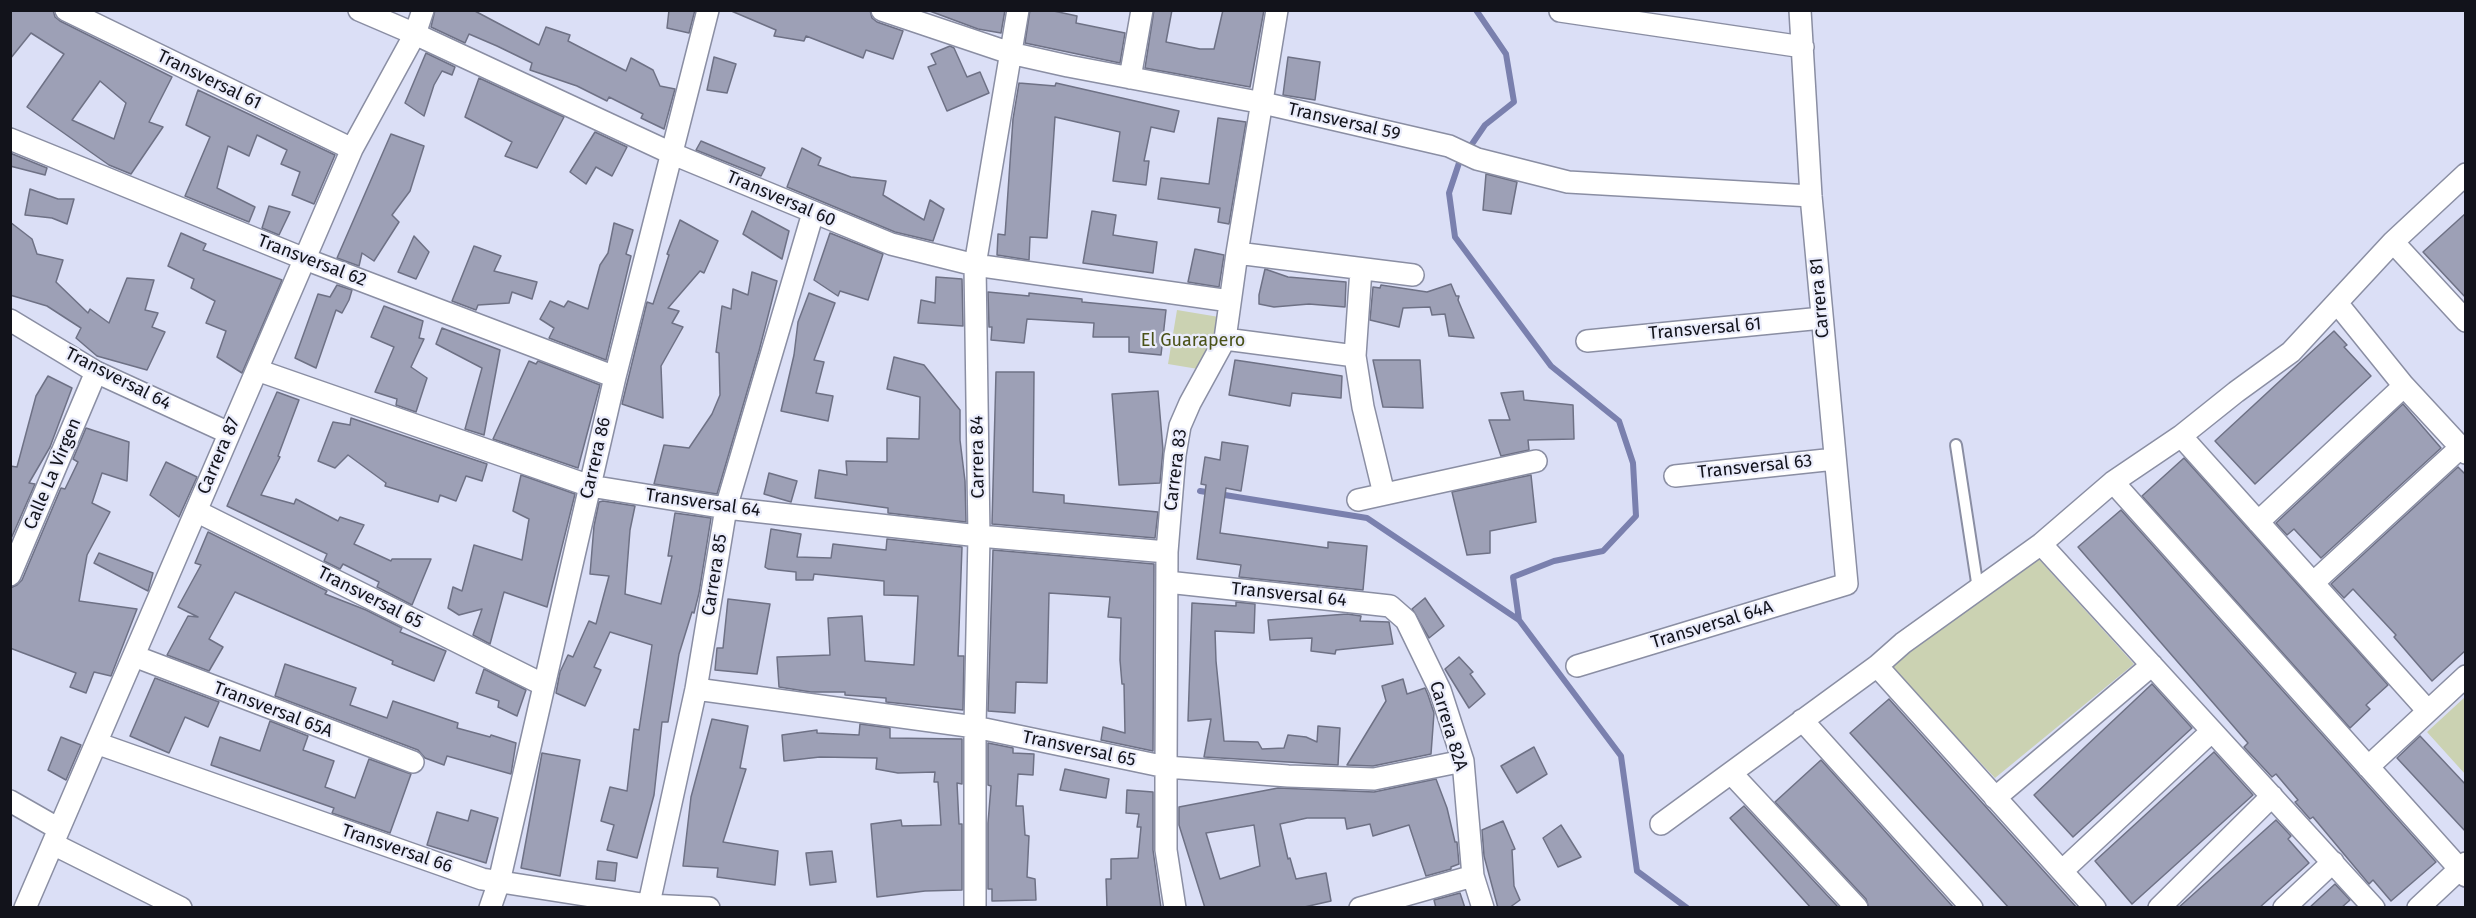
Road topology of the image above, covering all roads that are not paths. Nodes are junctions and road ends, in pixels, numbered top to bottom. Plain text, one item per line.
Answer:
1 (66, 10) edge
2 (359, 10) edge
3 (423, 10) edge
4 (708, 10) edge
5 (882, 10) edge
6 (1018, 10) edge
7 (1142, 10) edge
8 (1277, 10) edge
9 (1800, 10) edge
10 (1565, 11) edge
11 (416, 34) junction
12 (1803, 47) junction
13 (1010, 53) junction
14 (1130, 78) junction
15 (1263, 103) junction
16 (10, 139) edge
17 (352, 149) junction
18 (672, 153) junction
19 (2465, 175) edge
20 (1811, 196) junction
21 (813, 213) junction
22 (2393, 242) junction
23 (1236, 253) junction
24 (304, 259) junction
25 (975, 265) junction
26 (1361, 268) junction
27 (1413, 275) dead end
28 (1230, 301) junction
29 (2337, 303) junction
30 (1822, 318) junction
31 (10, 320) edge
32 (2466, 321) edge
33 (1225, 339) junction
34 (1587, 340) dead end
35 (1354, 356) junction
36 (256, 370) junction
37 (96, 372) junction
38 (615, 377) junction
39 (2404, 386) junction
40 (230, 433) junction
41 (2181, 436) junction
42 (1956, 445) dead end
43 (2463, 451) edge
44 (1835, 459) junction
45 (1536, 461) dead end
46 (1675, 476) dead end
47 (2113, 482) junction
48 (590, 486) junction
49 (1384, 494) junction
50 (1358, 500) dead end
51 (726, 508) junction
52 (196, 511) junction
53 (2258, 522) junction
54 (979, 536) junction
55 (2041, 543) junction
56 (1167, 552) junction
57 (10, 575) edge
58 (1167, 582) junction
59 (2313, 583) junction
60 (1846, 584) joint
61 (1978, 589) junction
62 (1406, 620) joint
63 (134, 656) junction
64 (2152, 665) junction
65 (1577, 666) dead end
66 (1877, 666) junction
67 (2466, 676) edge
68 (544, 685) junction
69 (696, 689) junction
70 (2428, 711) junction
71 (1802, 720) junction
72 (975, 727) junction
73 (2212, 731) junction
74 (96, 743) junction
75 (1463, 761) junction
76 (413, 762) dead end
77 (1166, 767) junction
78 (2368, 767) junction
79 (1731, 773) junction
80 (2272, 796) junction
81 (1995, 798) junction
82 (10, 801) edge
83 (1661, 824) dead end
84 (56, 837) junction
85 (2333, 862) junction
86 (2464, 869) edge
87 (2062, 871) junction
88 (1473, 876) junction
89 (499, 882) junction
90 (648, 906) edge
91 (25, 908) edge
92 (181, 908) edge
93 (490, 908) edge
94 (709, 908) edge
95 (975, 908) edge
96 (1175, 908) edge
97 (1360, 908) edge
98 (1483, 908) edge
99 (1857, 908) edge
100 (1972, 908) edge
101 (2095, 908) edge
102 (2159, 908) edge
103 (2284, 908) edge
104 (2374, 908) edge
105 (2418, 908) edge

1 - 17 street, Transversal 61
2 - 11 street, Transversal 60
3 - 11 street, Carrera 87
4 - 18 street, Carrera 86
5 - 13 street, Transversal 59
6 - 13 street, Carrera 84
7 - 14 street
8 - 15 street, Carrera 83
9 - 12 street, Carrera 81
10 - 12 street
11 - 17 street, Carrera 87
11 - 18 street, Transversal 60
12 - 20 street, Carrera 81
13 - 14 street, Transversal 59
13 - 25 street, Carrera 84
14 - 15 street, Transversal 59
15 - 20 street, Transversal 59
15 - 23 street, Carrera 83
16 - 24 street, Transversal 62
17 - 24 street, Carrera 87
18 - 21 street, Transversal 60
18 - 38 street, Carrera 86
19 - 22 street
20 - 30 street, Carrera 81
21 - 25 street, Transversal 60
21 - 51 street, Carrera 85
22 - 29 street
22 - 32 street
23 - 26 street
23 - 28 street, Carrera 83
24 - 36 street, Carrera 87
24 - 38 street, Transversal 62
25 - 28 street, Transversal 60
25 - 54 street, Carrera 84
26 - 27 street
26 - 35 street
28 - 33 street, Carrera 83
29 - 39 street
29 - 41 street
30 - 34 street, Transversal 61
30 - 44 street, Carrera 81
31 - 37 street, Transversal 64
33 - 35 street
33 - 56 street, Carrera 83
35 - 49 street
36 - 40 street, Carrera 87
36 - 48 street, Transversal 64
37 - 40 street, Transversal 64
37 - 57 street, Calle La Virgen
38 - 48 street, Carrera 86
39 - 43 street
39 - 53 street
40 - 52 street, Carrera 87
41 - 47 street
41 - 53 street
42 - 61 lane
43 - 59 street
44 - 46 street, Transversal 63
44 - 60 street, Carrera 81
45 - 49 street
47 - 55 street
47 - 78 street
48 - 51 street, Transversal 64
48 - 68 street, Carrera 86
49 - 50 street
51 - 54 street, Transversal 64
51 - 69 street, Carrera 85
52 - 63 street, Carrera 87
52 - 68 street, Transversal 65
53 - 59 street
54 - 56 street, Transversal 64
54 - 72 street, Carrera 84
55 - 61 street
55 - 64 street
56 - 58 street, Carrera 83
58 - 62 street, Transversal 64
58 - 77 street, Carrera 83
59 - 70 street
60 - 65 street, Transversal 64A
61 - 66 street
62 - 75 street, Carrera 82A
63 - 74 street, Carrera 87
63 - 76 street, Transversal 65A
64 - 73 street
64 - 81 street
66 - 71 street
66 - 81 street
67 - 70 street
68 - 89 street, Carrera 86
69 - 72 street, Transversal 65
69 - 90 street, Carrera 85
70 - 78 street
71 - 79 street
71 - 100 street
72 - 77 street, Transversal 65
72 - 95 street, Carrera 84
73 - 80 street
73 - 87 street
74 - 84 street, Carrera 87
74 - 89 street, Transversal 66
75 - 77 street, Transversal 65
75 - 88 street, Carrera 82A
77 - 96 street, Carrera 83
78 - 86 street
79 - 83 street
79 - 99 street
80 - 85 street
80 - 102 street
81 - 87 street
82 - 84 street
84 - 91 street, Carrera 87
84 - 92 street
85 - 103 street
85 - 104 street
86 - 105 street
87 - 101 street
88 - 97 street
88 - 98 street, Carrera 82A
89 - 90 street, Transversal 66
89 - 93 street, Carrera 86
90 - 94 street, Transversal 66

